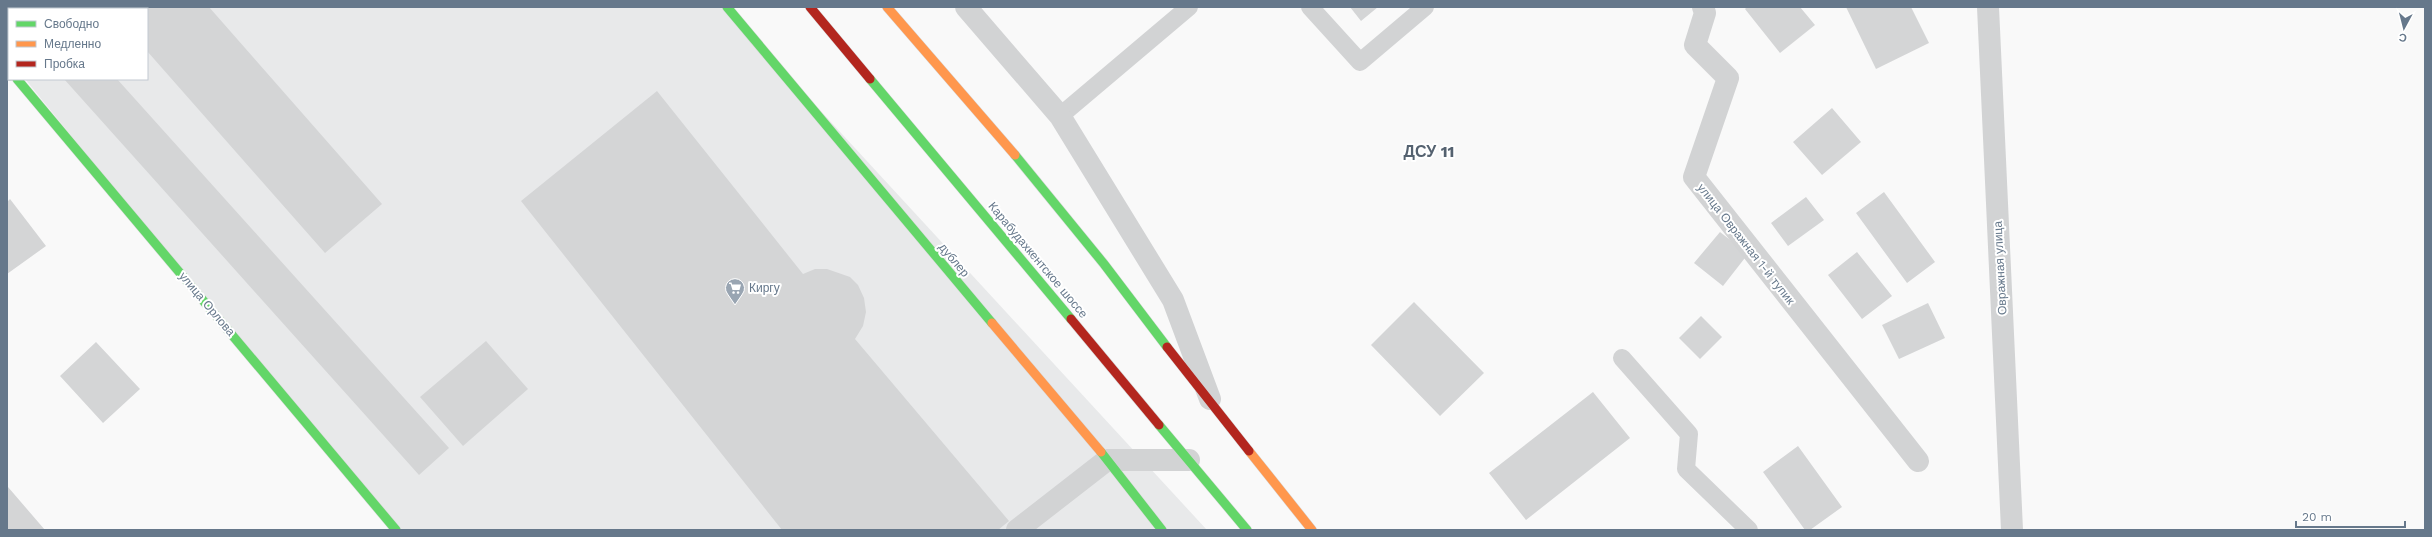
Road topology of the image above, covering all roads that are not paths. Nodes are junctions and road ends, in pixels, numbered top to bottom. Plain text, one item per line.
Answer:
1 (727, 7) edge
2 (810, 7) edge
3 (888, 7) edge
4 (966, 7) edge
5 (1189, 7) edge
6 (1310, 7) edge
7 (1426, 7) edge
8 (1703, 7) edge
9 (1988, 7) edge
10 (18, 80) edge
11 (1060, 116) junction
12 (1622, 358) dead end
13 (1214, 408) junction
14 (1106, 460) junction
15 (1189, 460) junction
16 (1918, 461) dead end
17 (396, 530) edge
18 (1017, 530) edge
19 (1162, 530) edge
20 (1247, 530) edge
21 (1312, 530) edge
22 (1749, 530) edge
23 (2012, 530) edge

1 - 14 main road, дублер
2 - 15 main road, Карабудахкентское шоссе
3 - 13 main road
4 - 11 street
5 - 11 lane
6 - 7 lane
8 - 16 street, улица Овражная 1-й тупик
9 - 23 street, Овражная улица
10 - 17 main road, улица Орлова
11 - 13 street
12 - 22 lane
13 - 21 main road
14 - 15 street
14 - 18 street
14 - 19 main road, дублер
15 - 20 main road, Карабудахкентское шоссе

